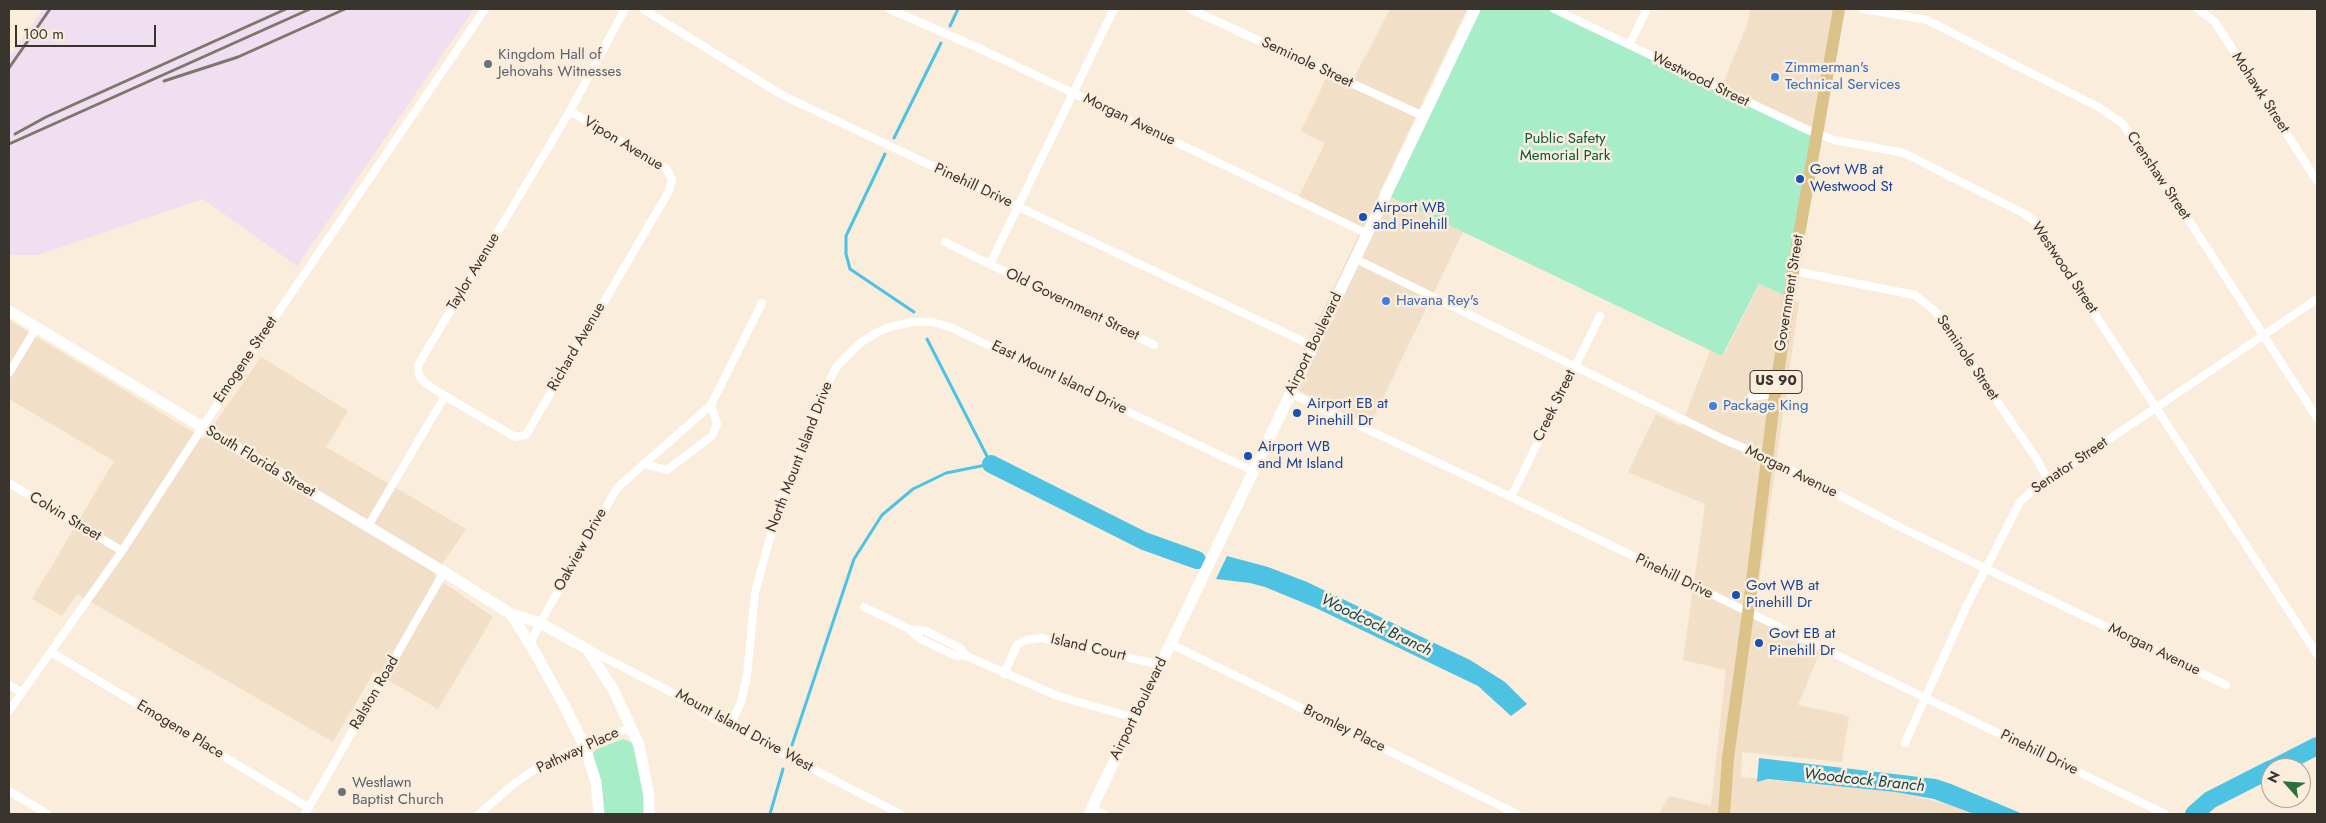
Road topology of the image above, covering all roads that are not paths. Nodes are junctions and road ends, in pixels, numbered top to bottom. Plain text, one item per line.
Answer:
1 (485, 9) edge
2 (625, 9) edge
3 (643, 9) edge
4 (890, 9) edge
5 (1114, 9) edge
6 (1190, 9) edge
7 (1475, 9) edge
8 (1554, 9) edge
9 (1647, 9) edge
10 (1839, 9) edge
11 (1863, 9) edge
12 (2198, 9) edge
13 (2209, 11) edge
14 (1629, 45) junction
15 (1072, 93) junction
16 (570, 112) junction
17 (1423, 116) junction
18 (1817, 134) junction
19 (672, 180) joint
20 (2317, 181) edge
21 (1017, 206) junction
22 (1368, 234) junction
23 (945, 242) dead end
24 (1356, 259) junction
25 (990, 264) junction
26 (1794, 271) junction
27 (2317, 299) edge
28 (762, 304) dead end
29 (9, 311) edge
30 (1600, 316) dead end
31 (36, 328) junction
32 (2264, 336) junction
33 (860, 343) joint
34 (1154, 346) dead end
35 (1313, 346) junction
36 (1574, 367) junction
37 (9, 373) edge
38 (1290, 393) junction
39 (1774, 394) junction
40 (445, 396) junction
41 (1751, 397) dead end
42 (711, 405) junction
43 (2156, 408) junction
44 (2317, 418) edge
45 (202, 427) junction
46 (1766, 458) junction
47 (644, 464) junction
48 (1253, 472) junction
49 (2048, 480) junction
50 (9, 483) edge
51 (1511, 497) junction
52 (368, 526) junction
53 (122, 551) junction
54 (1986, 568) junction
55 (444, 572) junction
56 (864, 606) dead end
57 (1748, 613) junction
58 (511, 614) junction
59 (540, 623) junction
60 (530, 644) junction
61 (1170, 644) junction
62 (587, 649) junction
63 (50, 652) junction
64 (2317, 654) edge
65 (1161, 665) junction
66 (1004, 674) junction
67 (9, 685) edge
68 (2226, 685) dead end
69 (21, 692) junction
70 (1926, 697) junction
71 (9, 711) edge
72 (1135, 718) junction
73 (730, 726) junction
74 (632, 727) junction
75 (1905, 743) dead end
76 (584, 746) junction
77 (9, 791) edge
78 (307, 811) edge
79 (1090, 811) edge
80 (47, 814) edge
81 (479, 814) edge
82 (599, 814) edge
83 (649, 814) edge
84 (900, 814) edge
85 (1104, 814) edge
86 (1517, 814) edge
87 (1724, 814) edge
88 (2164, 814) edge

1 - 45 street, Emogene Street
2 - 16 street, Taylor Avenue
3 - 21 street, Pinehill Drive
4 - 15 street, Morgan Avenue
5 - 15 street, Old Government Street
6 - 17 street, Seminole Street
7 - 17 street, Airport Boulevard
8 - 14 street, Westwood Street
9 - 14 street
10 - 18 main road, Government Street / US 90
11 - 32 street, Crenshaw Street
12 - 13 street, Mohawk Street
13 - 20 street, Mohawk Street
14 - 18 street, Westwood Street
15 - 21 street, Old Government Street
15 - 22 street, Morgan Avenue
16 - 19 street, Vipon Avenue
16 - 40 street, Taylor Avenue
17 - 22 street, Airport Boulevard
18 - 26 main road, Government Street / US 90
18 - 43 street, Westwood Street
19 - 40 street, Richard Avenue
21 - 25 street, Old Government Street
21 - 35 street, Pinehill Drive
22 - 24 street, Airport Boulevard
23 - 25 street, Old Government Street
24 - 35 street, Airport Boulevard
24 - 36 street, Morgan Avenue
25 - 34 street, Old Government Street
26 - 39 main road, Government Street / US 90
26 - 49 street, Seminole Street
27 - 32 street, Senator Street
28 - 42 street, Oakview Drive
29 - 31 street, South Florida Street
30 - 36 street, Creek Street
31 - 37 street
31 - 45 street, South Florida Street
32 - 43 street, Senator Street
32 - 44 street, Crenshaw Street
33 - 48 street, East Mount Island Drive
33 - 73 street, North Mount Island Drive
35 - 38 street, Airport Boulevard
36 - 46 street, Morgan Avenue
36 - 51 street, Creek Street
38 - 48 street, Airport Boulevard
38 - 51 street, Pinehill Drive
39 - 41 street
39 - 46 main road, Government Street / US 90
40 - 52 street
42 - 47 street, Oakview Drive
42 - 47 street
43 - 49 street, Senator Street
43 - 64 street, Westwood Street
45 - 52 street, South Florida Street
45 - 53 street, Emogene Street
46 - 54 street, Morgan Avenue
46 - 57 main road, Government Street / US 90
47 - 59 street, Oakview Drive
48 - 61 street, Airport Boulevard
49 - 54 street, Senator Street
50 - 53 street, Colvin Street
51 - 57 street, Pinehill Drive
52 - 55 street, South Florida Street
53 - 63 street, Emogene Street
54 - 68 street, Morgan Avenue
54 - 70 street, Senator Street
55 - 58 street, South Florida Street
55 - 78 street, Ralston Road
56 - 66 street
57 - 70 street, Pinehill Drive
57 - 87 main road, Government Street / US 90
58 - 59 street, South Florida Street
58 - 60 street, South Florida Street
59 - 60 street, Oakview Drive
59 - 62 street, South Florida Street
60 - 76 street, South Florida Street
61 - 65 street, Airport Boulevard
61 - 86 street, Bromley Place
62 - 73 street, Mount Island Drive West
62 - 74 street, South Florida Street
63 - 69 street, Emogene Street
63 - 78 street, Emogene Place
65 - 66 street, Island Court
65 - 72 street, Airport Boulevard
66 - 72 street
67 - 69 street
69 - 71 street, Emogene Street
70 - 75 street, Senator Street
70 - 88 street, Pinehill Drive
72 - 79 street, Airport Boulevard
73 - 84 street, Mount Island Drive West
74 - 76 street, Pathway Place
74 - 83 street, South Florida Street
76 - 81 street, Pathway Place
76 - 82 street, South Florida Street
77 - 80 street
79 - 85 street

